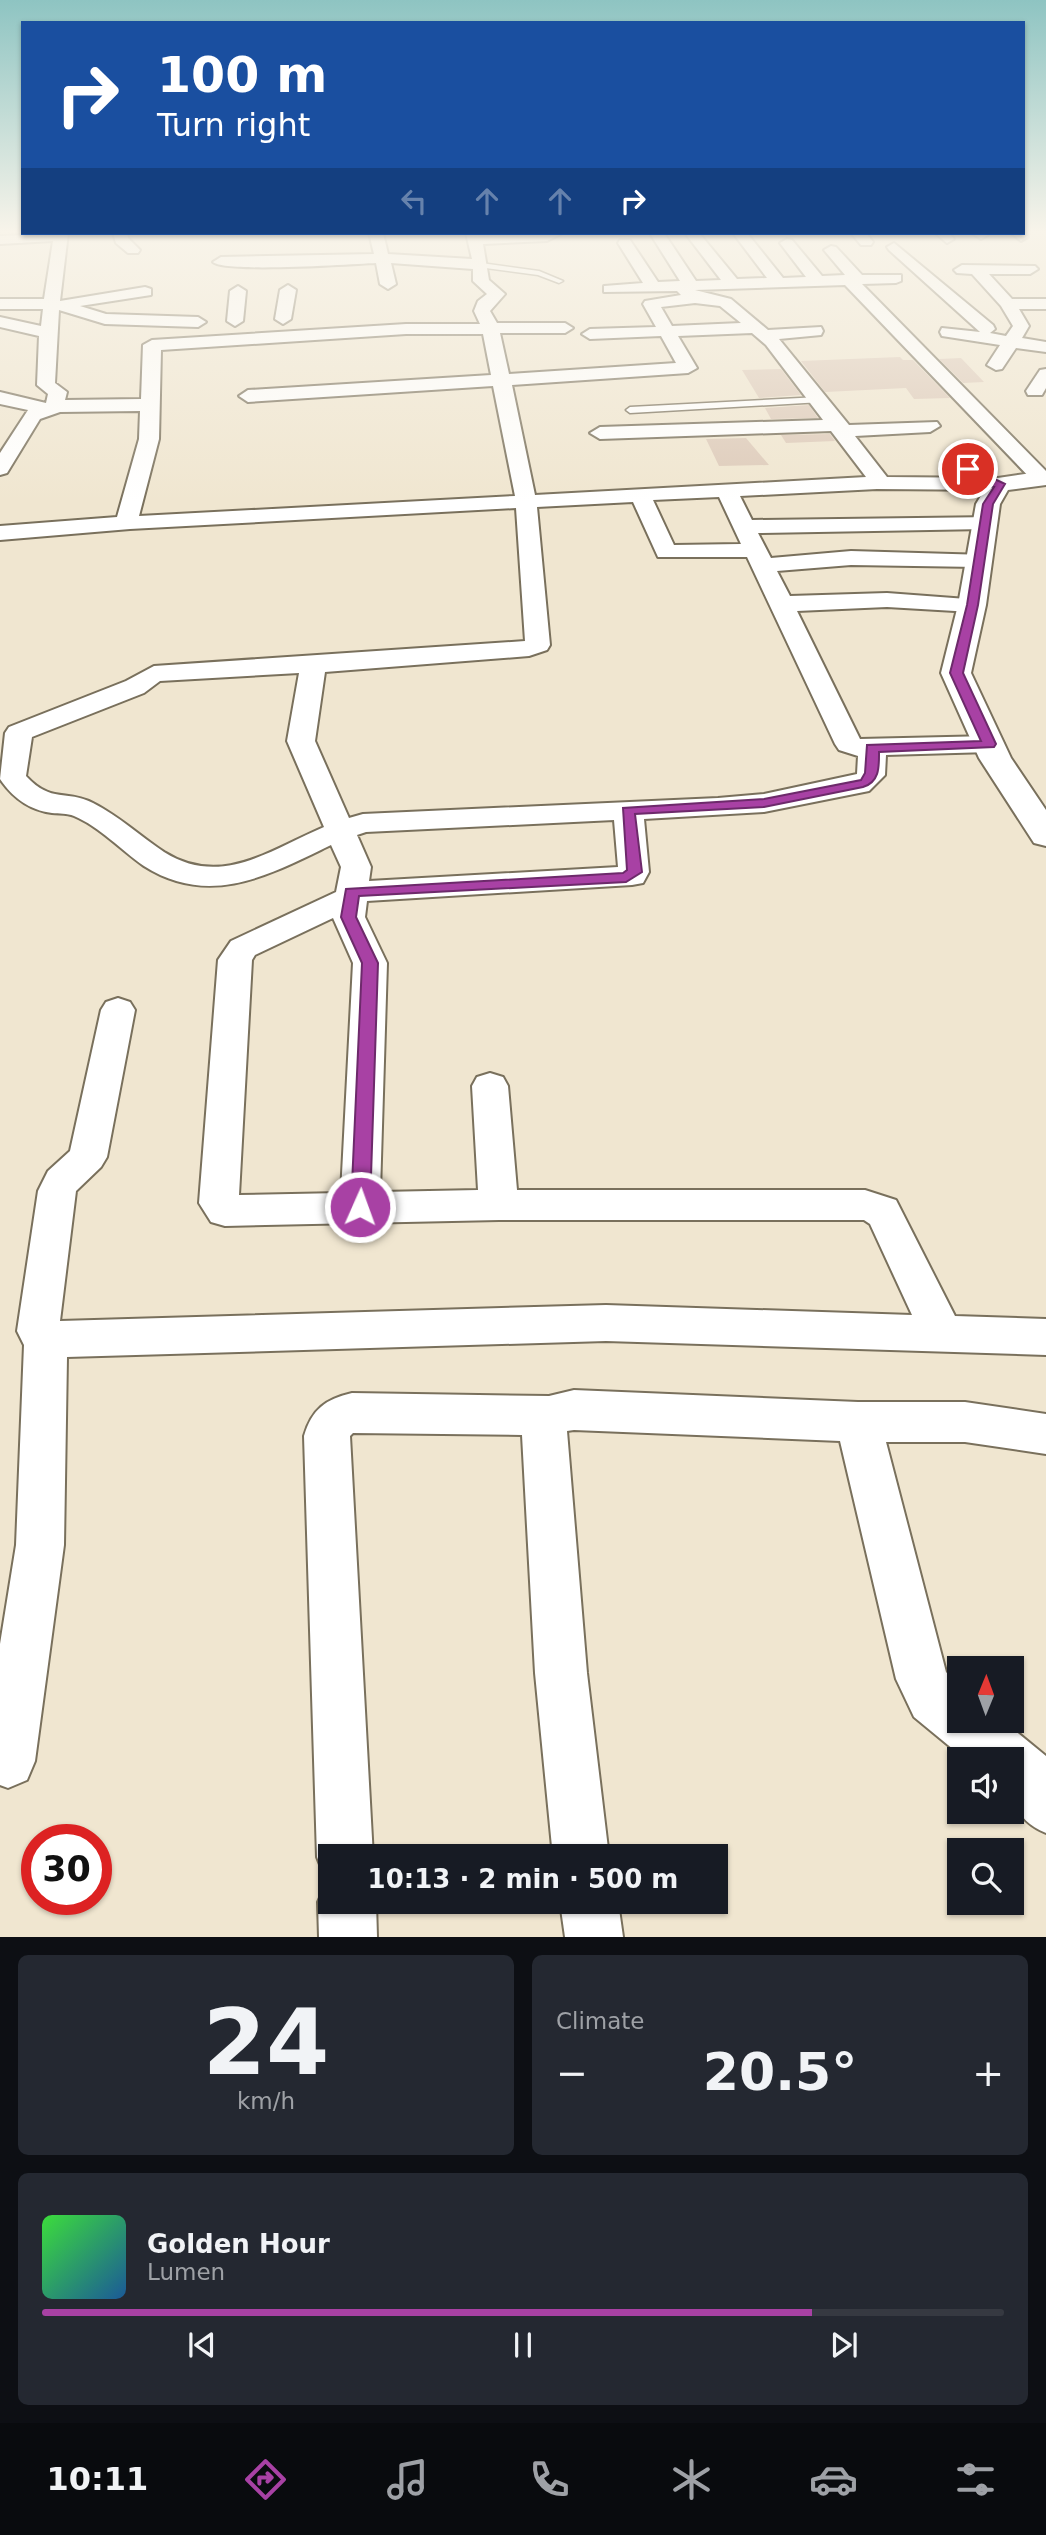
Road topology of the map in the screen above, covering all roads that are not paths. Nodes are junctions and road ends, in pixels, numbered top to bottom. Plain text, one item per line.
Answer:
1 (2, 322) edge
2 (50, 322) edge
3 (481, 322) edge
4 (749, 322) edge
5 (894, 322) edge
6 (968, 322) edge
7 (1019, 322) edge
8 (663, 324) junction
9 (591, 327) dead end
10 (565, 328) dead end
11 (815, 331) dead end
12 (948, 332) dead end
13 (48, 333) junction
14 (764, 335) junction
15 (983, 339) junction
16 (1013, 342) junction
17 (411, 347) dead end
18 (1046, 347) edge
19 (370, 349) dead end
20 (492, 349) junction
21 (688, 349) junction
22 (651, 352) dead end
23 (274, 354) dead end
24 (996, 365) dead end
25 (1046, 374) edge
26 (502, 379) junction
27 (1035, 391) dead end
28 (248, 396) dead end
29 (0, 398) edge
30 (819, 400) junction
31 (150, 405) junction
32 (630, 410) dead end
33 (44, 411) junction
34 (0, 419) edge
35 (930, 426) dead end
36 (841, 428) junction
37 (600, 433) dead end
38 (6, 449) edge
39 (0, 469) edge
40 (874, 471) junction
41 (1044, 478) edge
42 (995, 484) junction
43 (640, 486) junction
44 (730, 490) junction
45 (526, 500) junction
46 (130, 522) junction
47 (986, 522) junction
48 (743, 527) junction
49 (0, 533) edge
50 (758, 558) junction
51 (978, 560) junction
52 (780, 604) junction
53 (972, 605) junction
54 (313, 664) junction
55 (989, 744) junction
56 (872, 748) junction
57 (628, 811) junction
58 (341, 828) junction
59 (1046, 836) edge
60 (351, 895) junction
61 (118, 1010) dead end
62 (489, 1086) dead end
63 (499, 1205) junction
64 (360, 1207) junction
65 (941, 1331) junction
66 (1046, 1337) edge
67 (46, 1340) junction
68 (549, 1416) junction
69 (858, 1422) junction
70 (1046, 1434) edge
71 (947, 1711) edge
72 (976, 1733) edge
73 (993, 1747) edge
74 (8, 1762) dead end
75 (1024, 1772) edge
76 (1046, 1806) edge
77 (344, 1844) edge
78 (581, 1844) edge
79 (347, 1914) edge
80 (591, 1914) edge
81 (348, 1937) edge
82 (594, 1937) edge

1 - 13 street
2 - 13 street
3 - 20 street
4 - 14 street
5 - 41 street
6 - 15 street
7 - 16 street
8 - 9 street
8 - 14 street
8 - 21 street
10 - 20 street
11 - 14 street
12 - 15 street
13 - 33 street
14 - 21 street
14 - 30 street
15 - 16 street
16 - 18 street
16 - 24 street
17 - 20 street
19 - 23 street
20 - 26 street
20 - 31 street
21 - 22 street
21 - 26 street
25 - 27 street
26 - 28 street
26 - 45 street
29 - 33 street
30 - 32 lane
30 - 36 street
31 - 33 street
31 - 46 street
33 - 34 street
33 - 38 street
35 - 36 street
36 - 37 street
36 - 40 street
38 - 39 street
40 - 42 street
40 - 43 street
40 - 44 street
41 - 42 street
42 - 47 street
43 - 44 street
43 - 45 street
43 - 50 street
44 - 48 street
45 - 46 street
45 - 54 street
46 - 49 street
47 - 48 street
47 - 51 street
48 - 50 street
50 - 51 street
50 - 52 street
51 - 53 street
52 - 53 street
52 - 56 street
53 - 55 street
54 - 58 street
54 - 58 street
55 - 56 street
55 - 59 street
56 - 57 street
57 - 58 street
57 - 60 street
58 - 60 street
60 - 64 street
60 - 64 street
61 - 67 street
62 - 63 street
63 - 64 street
63 - 65 street
65 - 66 street
65 - 67 street
67 - 74 street
68 - 69 street
68 - 77 street
68 - 78 street
69 - 70 street
69 - 71 street
72 - 73 street
75 - 76 street
79 - 81 street
80 - 82 street

